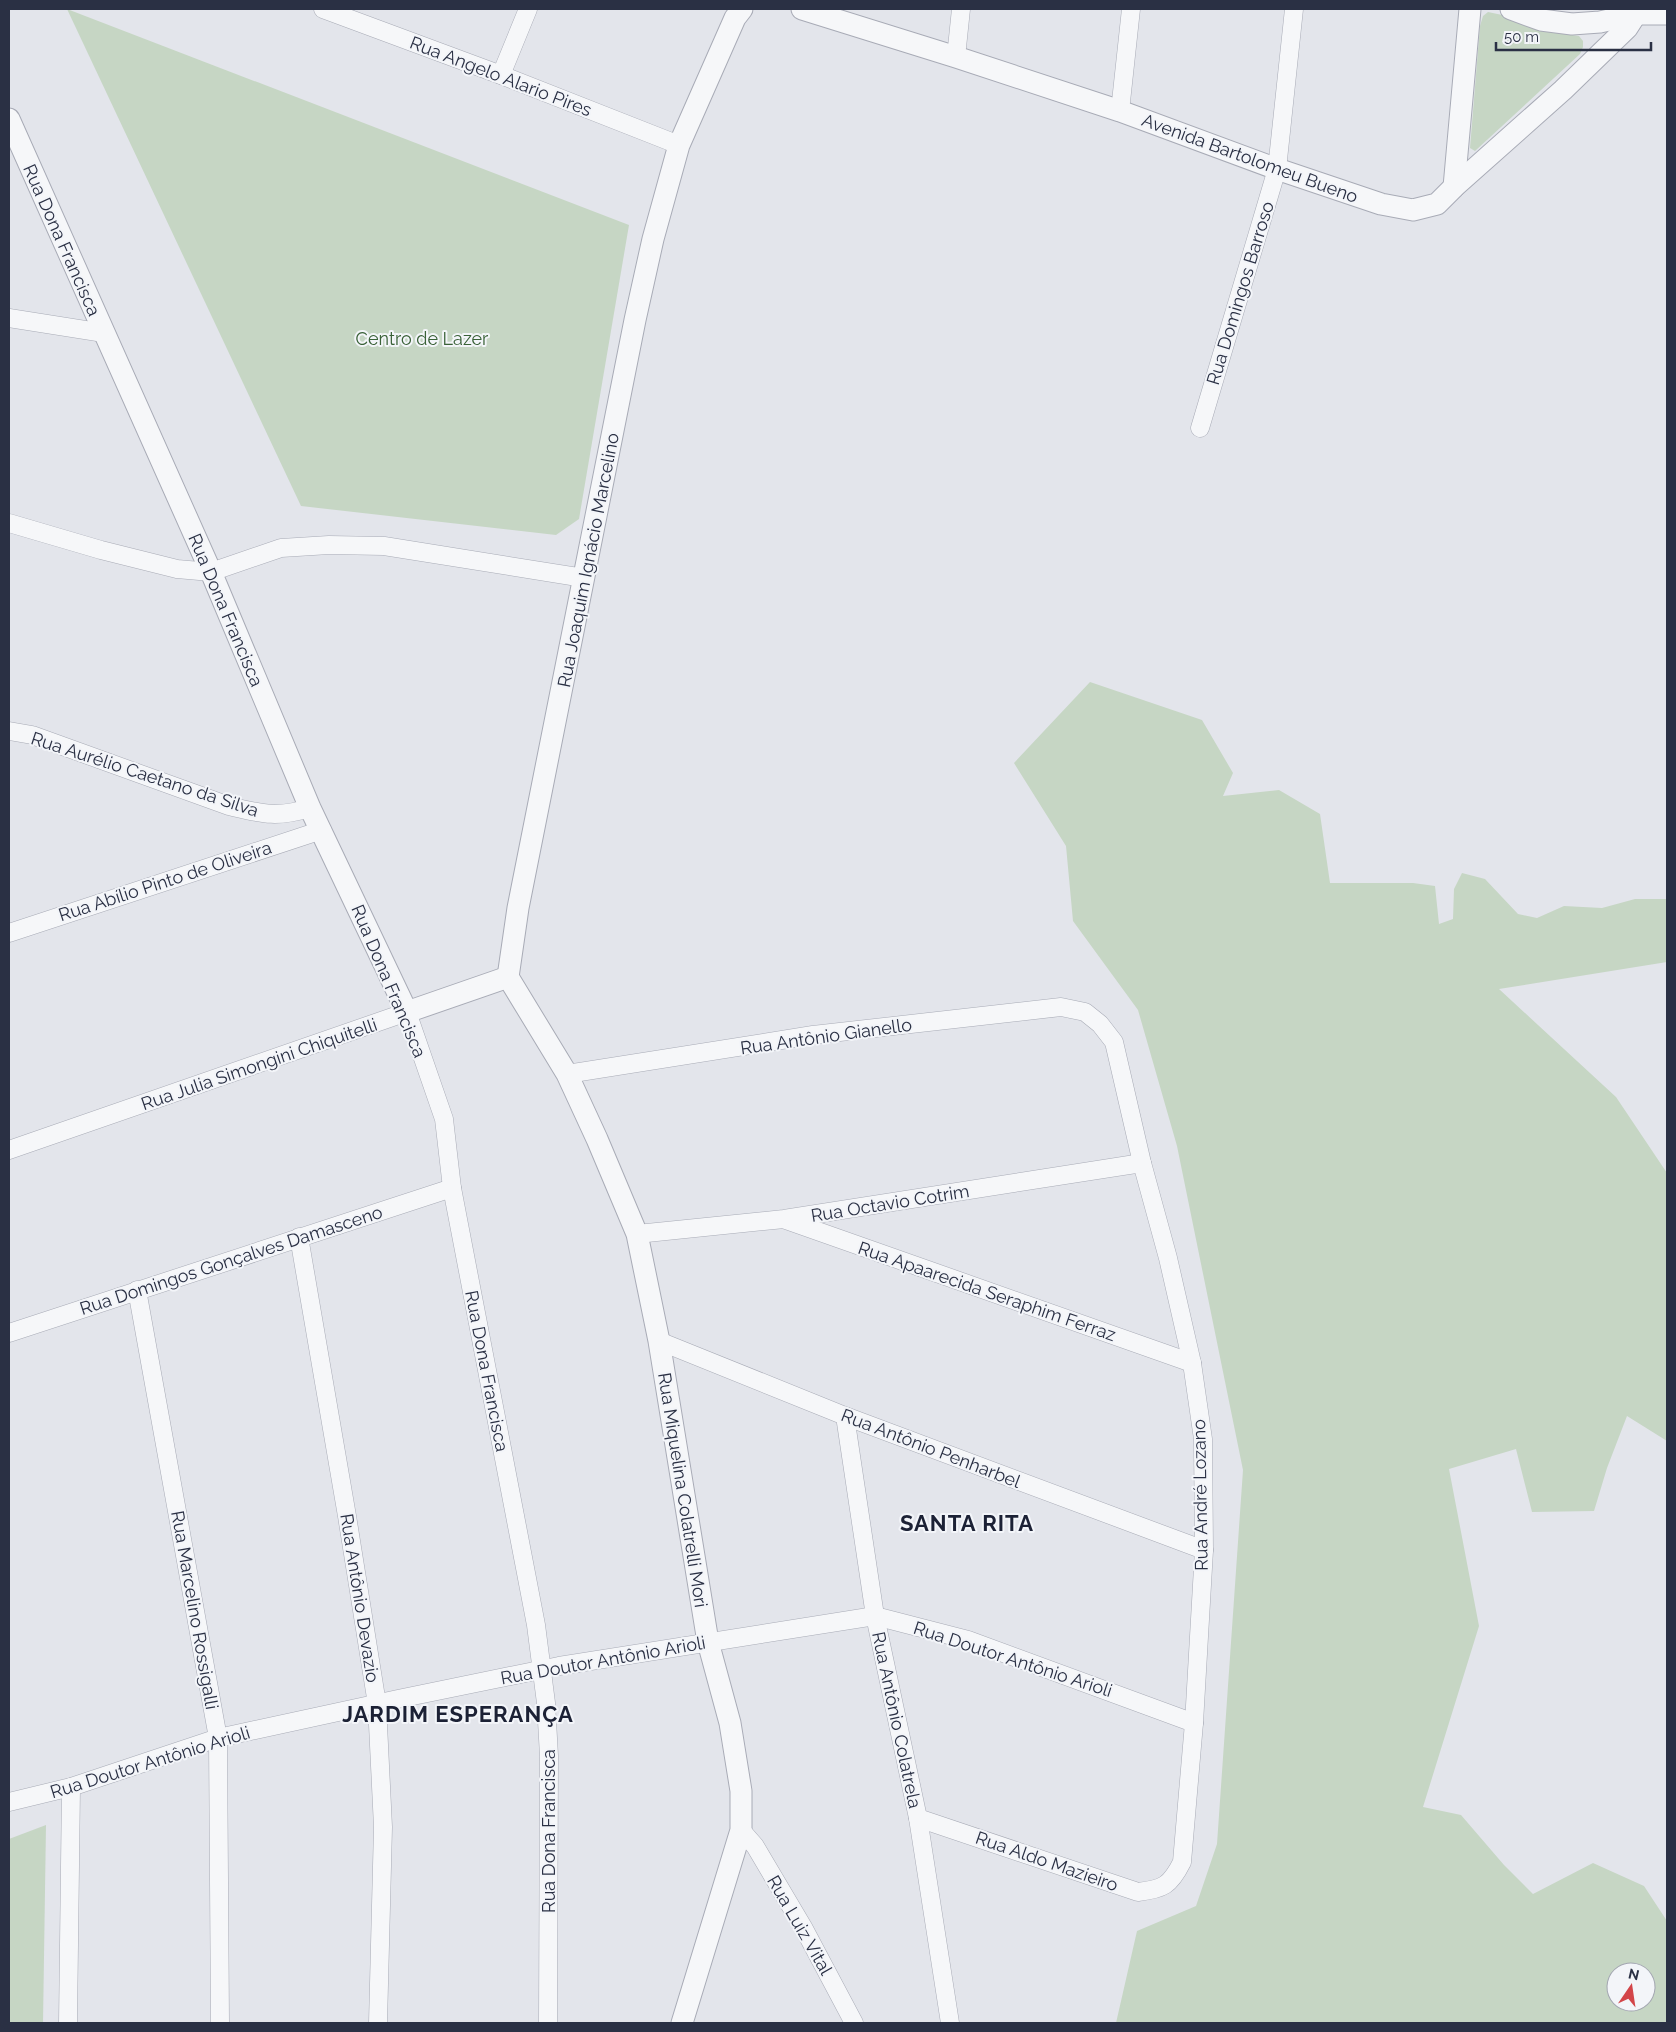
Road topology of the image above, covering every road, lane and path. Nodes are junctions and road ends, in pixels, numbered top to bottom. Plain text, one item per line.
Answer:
1 (323, 9) edge
2 (528, 9) edge
3 (742, 9) edge
4 (802, 9) edge
5 (961, 9) edge
6 (1131, 9) edge
7 (1294, 9) edge
8 (1470, 9) edge
9 (1511, 9) edge
10 (1636, 11) edge
11 (1667, 14) edge
12 (956, 56) junction
13 (501, 75) junction
14 (1120, 111) junction
15 (9, 119) edge
16 (679, 145) junction
17 (1276, 169) junction
18 (1454, 187) junction
19 (9, 318) edge
20 (104, 333) junction
21 (1200, 428) dead end
22 (9, 522) edge
23 (211, 572) junction
24 (584, 578) junction
25 (9, 731) edge
26 (310, 808) junction
27 (322, 830) junction
28 (9, 933) edge
29 (508, 977) junction
30 (407, 1012) junction
31 (1085, 1012) joint
32 (567, 1074) junction
33 (9, 1150) edge
34 (1142, 1163) junction
35 (452, 1188) junction
36 (784, 1219) junction
37 (637, 1234) junction
38 (299, 1237) junction
39 (137, 1290) junction
40 (9, 1333) edge
41 (659, 1341) junction
42 (1192, 1363) junction
43 (845, 1416) junction
44 (1204, 1550) junction
45 (875, 1616) junction
46 (708, 1642) junction
47 (542, 1669) junction
48 (376, 1704) junction
49 (1194, 1723) junction
50 (218, 1738) junction
51 (71, 1787) junction
52 (9, 1802) edge
53 (918, 1818) junction
54 (741, 1830) junction
55 (1174, 1878) joint
56 (68, 2023) edge
57 (220, 2023) edge
58 (378, 2023) edge
59 (548, 2023) edge
60 (682, 2023) edge
61 (854, 2023) edge
62 (950, 2023) edge

1 - 13 street, Rua Angelo Alario Pires
2 - 13 street
3 - 16 street, Rua Joaquim Ignácio Marcelino
4 - 12 street, Avenida Bartolomeu Bueno
5 - 12 street
6 - 14 street
7 - 17 street, Rua Domingos Barroso
8 - 18 street
9 - 10 street
10 - 11 street
10 - 18 street, Avenida Bartolomeu Bueno
12 - 14 street, Avenida Bartolomeu Bueno
13 - 16 street, Rua Angelo Alario Pires
14 - 17 street, Avenida Bartolomeu Bueno
15 - 20 street, Rua Dona Francisca
16 - 24 street, Rua Joaquim Ignácio Marcelino
17 - 18 street, Avenida Bartolomeu Bueno
17 - 21 street, Rua Domingos Barroso
19 - 20 street
20 - 23 street, Rua Dona Francisca
22 - 23 street
23 - 24 street
23 - 26 street, Rua Dona Francisca
24 - 29 street, Rua Joaquim Ignácio Marcelino
25 - 26 street, Rua Aurélio Caetano da Silva
26 - 27 street, Rua Dona Francisca
27 - 28 street, Rua Abílio Pinto de Oliveira
27 - 30 street, Rua Dona Francisca
29 - 30 street, Rua Julia Simongini Chiquitelli
29 - 32 street, Rua Miquelina Colatrelli Mori
30 - 33 street, Rua Julia Simongini Chiquitelli
30 - 35 street, Rua Dona Francisca
31 - 32 street, Rua Antônio Gianello
31 - 34 street, Rua André Lozano
32 - 37 street, Rua Miquelina Colatrelli Mori
34 - 36 street, Rua Octavio Cotrim
34 - 42 street, Rua André Lozano
35 - 38 street, Rua Domingos Gonçalves Damasceno
35 - 47 street, Rua Dona Francisca
36 - 37 street, Rua Octavio Cotrim
36 - 42 street, Rua Apaarecida Seraphim Ferraz
37 - 41 street, Rua Miquelina Colatrelli Mori
38 - 39 street, Rua Domingos Gonçalves Damasceno
38 - 48 street, Rua Antônio Devazio
39 - 40 street, Rua Domingos Gonçalves Damasceno
39 - 50 street, Rua Marcelino Rossigalli
41 - 43 street, Rua Antônio Penharbel
41 - 46 street, Rua Miquelina Colatrelli Mori
42 - 44 street, Rua André Lozano
43 - 44 street, Rua Antônio Penharbel
43 - 45 street, Rua Antônio Colatrela
44 - 49 street, Rua André Lozano
45 - 46 street, Rua Doutor Antônio Arioli
45 - 49 street, Rua Doutor Antônio Arioli
45 - 53 street, Rua Antônio Colatrela
46 - 47 street, Rua Doutor Antônio Arioli
46 - 54 street, Rua Miquelina Colatrelli Mori
47 - 48 street, Rua Doutor Antônio Arioli
47 - 59 street, Rua Dona Francisca
48 - 50 street, Rua Doutor Antônio Arioli
48 - 58 street, Rua Antônio Devazio
49 - 55 street, Rua André Lozano
50 - 51 street, Rua Doutor Antônio Arioli
50 - 57 street, Rua Marcelino Rossigalli
51 - 52 street, Rua Doutor Antônio Arioli
51 - 56 street
53 - 55 street, Rua Aldo Mazieiro
53 - 62 street, Rua Antônio Colatrela
54 - 60 street, Rua Miquelina Colatrelli Mori
54 - 61 street, Rua Luiz Vital

